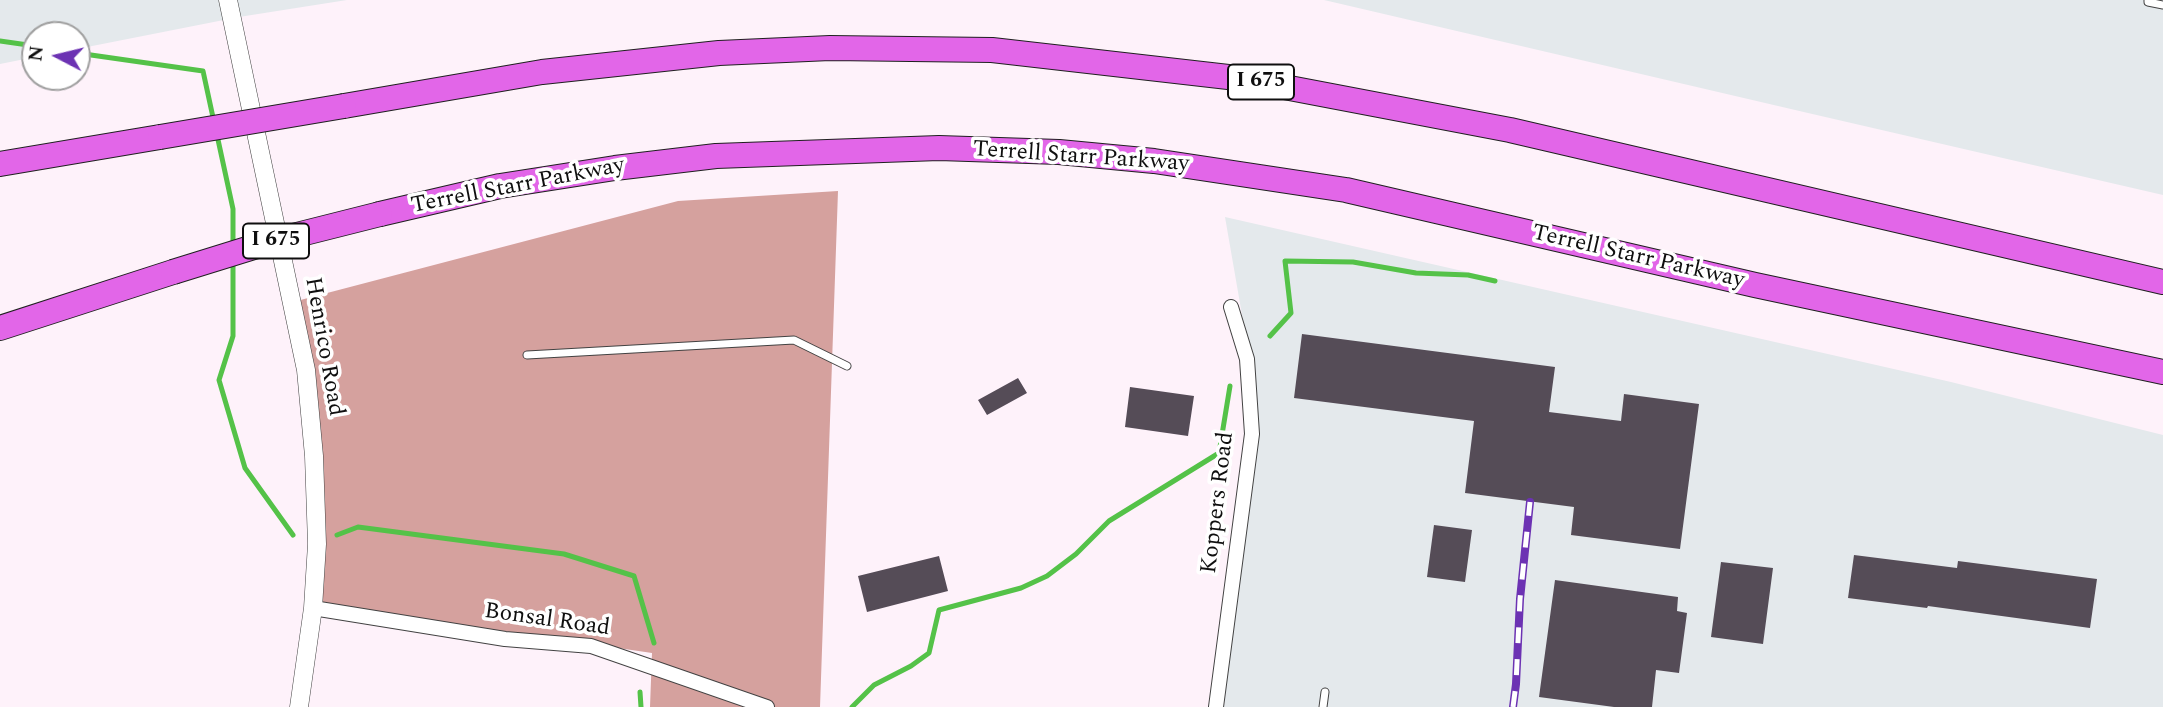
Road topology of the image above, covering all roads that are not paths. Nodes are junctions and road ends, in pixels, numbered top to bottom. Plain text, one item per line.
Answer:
1 (228, 0) edge
2 (2148, 0) edge
3 (2163, 5) edge
4 (0, 164) edge
5 (2163, 282) edge
6 (1231, 307) dead end
7 (0, 328) edge
8 (527, 355) dead end
9 (847, 366) dead end
10 (2163, 372) edge
11 (313, 608) junction
12 (1325, 692) dead end
13 (299, 707) edge
14 (766, 707) edge
15 (1216, 707) edge
16 (1323, 707) edge

1 - 11 street, Henrico Road
2 - 3 lane
4 - 5 highway, I 675, bridge
6 - 15 street, Koppers Road
7 - 10 highway, Terrell Starr Parkway / I 675, bridge
8 - 9 lane
11 - 13 street, Henrico Road
11 - 14 street, Bonsal Road
12 - 16 lane

